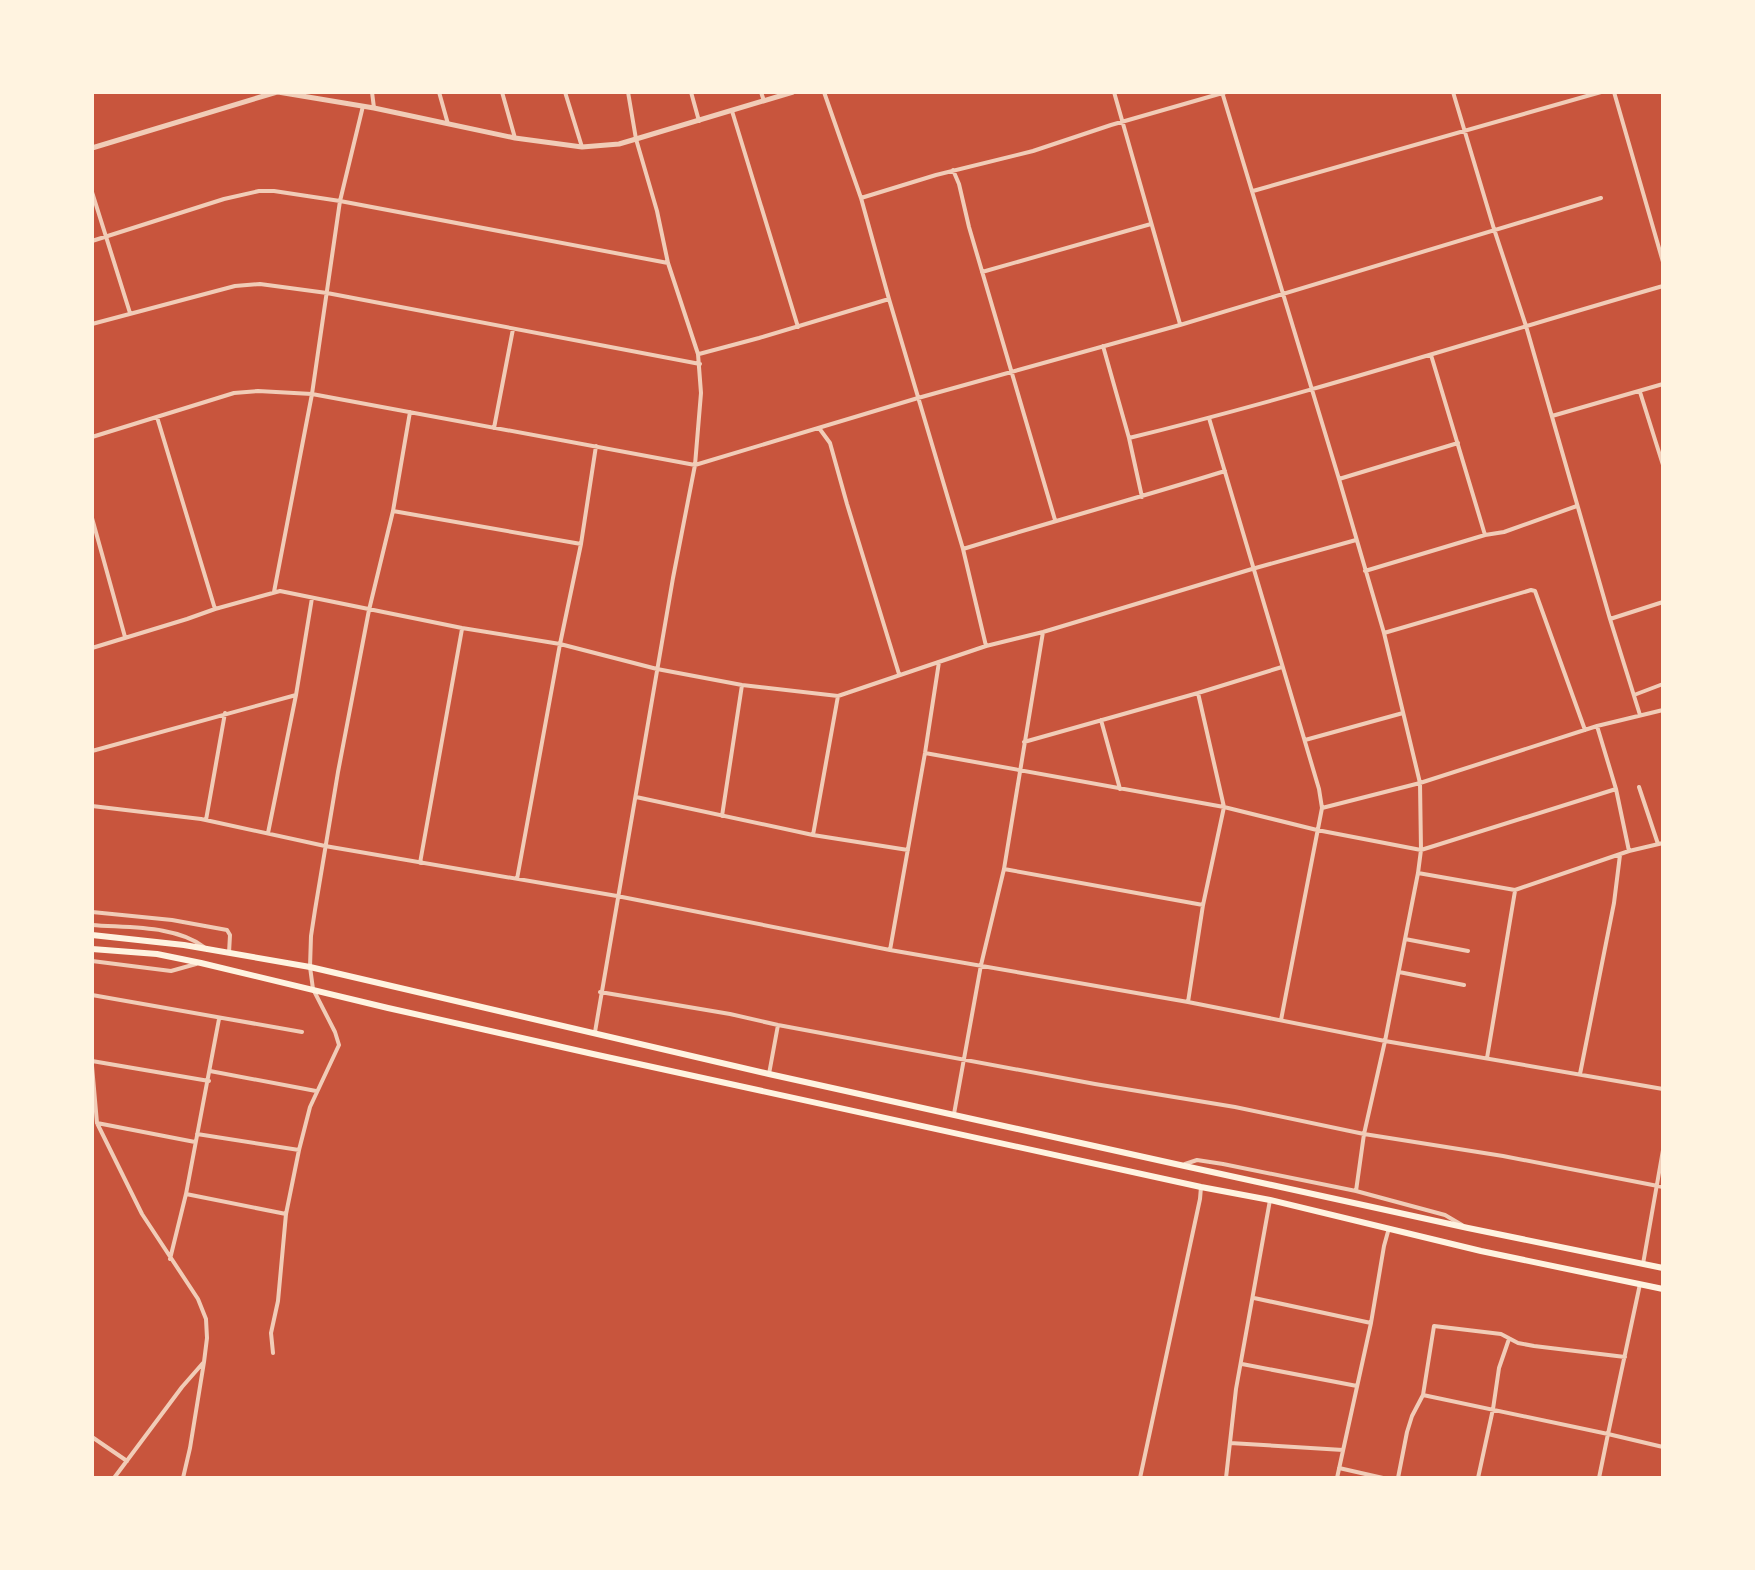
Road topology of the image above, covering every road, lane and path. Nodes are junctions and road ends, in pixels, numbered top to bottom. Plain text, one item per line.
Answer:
1 (278, 92) edge
2 (372, 92) edge
3 (439, 92) edge
4 (502, 92) edge
5 (565, 92) edge
6 (628, 92) edge
7 (691, 92) edge
8 (761, 92) edge
9 (793, 92) edge
10 (824, 92) edge
11 (1114, 92) edge
12 (1224, 92) edge
13 (1453, 92) edge
14 (1601, 92) edge
15 (1614, 92) edge
16 (764, 101) junction
17 (363, 105) junction
18 (374, 108) junction
19 (732, 111) junction
20 (699, 121) junction
21 (1123, 121) junction
22 (448, 124) junction
23 (1464, 130) junction
24 (515, 138) junction
25 (636, 139) junction
26 (582, 147) junction
27 (92, 148) edge
28 (953, 170) junction
29 (1252, 191) junction
30 (92, 192) edge
31 (861, 198) junction
32 (1601, 198) dead end
33 (340, 201) junction
34 (1151, 224) junction
35 (1494, 229) junction
36 (106, 237) junction
37 (92, 241) edge
38 (1663, 262) edge
39 (668, 263) junction
40 (982, 272) junction
41 (1663, 286) edge
42 (327, 293) junction
43 (1283, 293) junction
44 (889, 299) junction
45 (130, 313) junction
46 (92, 324) edge
47 (1180, 325) junction
48 (1526, 326) junction
49 (798, 327) junction
50 (513, 329) junction
51 (1103, 346) junction
52 (698, 354) junction
53 (1431, 355) junction
54 (700, 364) junction
55 (1011, 373) junction
56 (1663, 384) edge
57 (1313, 390) junction
58 (1640, 392) junction
59 (312, 394) junction
60 (918, 398) junction
61 (410, 412) junction
62 (1552, 416) junction
63 (157, 417) junction
64 (1209, 418) junction
65 (494, 428) junction
66 (819, 428) junction
67 (92, 437) edge
68 (1129, 438) junction
69 (1458, 443) junction
70 (596, 446) junction
71 (695, 465) junction
72 (1663, 465) edge
73 (1225, 471) junction
74 (1339, 479) junction
75 (1142, 497) junction
76 (1578, 506) junction
77 (393, 511) junction
78 (92, 518) edge
79 (1055, 520) junction
80 (1485, 535) junction
81 (1356, 540) junction
82 (581, 544) junction
83 (963, 549) junction
84 (1252, 569) junction
85 (1365, 571) junction
86 (274, 592) junction
87 (312, 598) junction
88 (1663, 602) edge
89 (215, 609) junction
90 (369, 610) junction
91 (1610, 619) junction
92 (462, 628) junction
93 (1043, 632) junction
94 (1384, 633) junction
95 (125, 637) junction
96 (560, 644) junction
97 (986, 646) junction
98 (92, 648) edge
99 (939, 662) junction
100 (1282, 667) junction
101 (657, 669) junction
102 (899, 674) junction
103 (1663, 684) edge
104 (742, 685) junction
105 (1198, 693) junction
106 (296, 695) junction
107 (1634, 695) junction
108 (838, 696) junction
109 (1663, 710) edge
110 (225, 713) junction
111 (1403, 713) junction
112 (1640, 715) junction
113 (1101, 720) junction
114 (1597, 726) junction
115 (1585, 730) junction
116 (1304, 741) junction
117 (1024, 742) junction
118 (92, 751) edge
119 (925, 753) junction
120 (1020, 772) junction
121 (1420, 783) junction
122 (1639, 787) dead end
123 (1120, 789) junction
124 (1616, 789) junction
125 (636, 797) junction
126 (92, 806) edge
127 (1224, 807) junction
128 (1322, 808) junction
129 (722, 816) junction
130 (206, 820) junction
131 (1317, 830) junction
132 (268, 833) junction
133 (813, 835) junction
134 (1661, 843) edge
135 (325, 846) junction
136 (908, 850) junction
137 (1421, 850) junction
138 (1629, 851) junction
139 (1620, 855) junction
140 (420, 863) junction
141 (1004, 869) junction
142 (1418, 873) junction
143 (517, 879) junction
144 (1515, 890) junction
145 (617, 896) junction
146 (1203, 905) junction
147 (92, 912) edge
148 (172, 920) junction
149 (92, 925) edge
150 (171, 932) junction
151 (92, 935) edge
152 (1405, 939) junction
153 (92, 949) edge
154 (206, 949) junction
155 (890, 950) junction
156 (1468, 951) dead end
157 (229, 953) junction
158 (92, 961) edge
159 (201, 963) junction
160 (981, 965) junction
161 (310, 967) junction
162 (1399, 972) junction
163 (1464, 985) dead end
164 (313, 989) junction
165 (600, 992) junction
166 (92, 995) edge
167 (1188, 1002) junction
168 (219, 1019) junction
169 (1281, 1020) junction
170 (778, 1025) junction
171 (302, 1032) dead end
172 (595, 1032) junction
173 (1385, 1041) junction
174 (1487, 1058) junction
175 (964, 1059) junction
176 (92, 1063) edge
177 (210, 1071) junction
178 (769, 1074) junction
179 (1580, 1074) junction
180 (209, 1081) junction
181 (1663, 1089) edge
182 (316, 1091) junction
183 (954, 1114) junction
184 (97, 1123) junction
185 (197, 1134) junction
186 (1364, 1134) junction
187 (195, 1142) junction
188 (299, 1150) junction
189 (1663, 1150) edge
190 (1180, 1165) junction
191 (1656, 1186) junction
192 (1201, 1187) junction
193 (1663, 1187) edge
194 (1356, 1191) junction
195 (186, 1194) junction
196 (1270, 1200) junction
197 (286, 1214) junction
198 (1389, 1228) junction
199 (1468, 1228) junction
200 (170, 1259) junction
201 (1643, 1264) junction
202 (1663, 1268) edge
203 (1640, 1284) junction
204 (1663, 1289) edge
205 (1254, 1298) junction
206 (1371, 1323) junction
207 (1509, 1339) junction
208 (273, 1353) dead end
209 (1625, 1357) junction
210 (204, 1362) junction
211 (1241, 1364) junction
212 (1357, 1386) junction
213 (1423, 1395) junction
214 (1493, 1409) junction
215 (1608, 1434) junction
216 (92, 1437) edge
217 (1230, 1443) junction
218 (1663, 1447) edge
219 (1343, 1450) junction
220 (127, 1461) junction
221 (1339, 1468) junction
222 (114, 1478) edge
223 (183, 1478) edge
224 (1140, 1478) edge
225 (1226, 1478) edge
226 (1337, 1478) edge
227 (1383, 1478) edge
228 (1398, 1478) edge
229 (1478, 1478) edge
230 (1599, 1478) edge

1 - 17 street
1 - 27 street
2 - 18 street
3 - 22 street
4 - 24 street
5 - 26 street
6 - 25 street
7 - 20 street
8 - 16 street
9 - 16 street
10 - 31 street
11 - 21 street
12 - 21 street
12 - 29 street
13 - 23 street
14 - 23 street
15 - 38 street
16 - 19 street
17 - 18 street
17 - 33 street
18 - 22 street
19 - 20 street
19 - 49 street
20 - 25 street
21 - 28 street
21 - 34 street
22 - 24 street
23 - 29 street
23 - 35 street
24 - 26 street
25 - 26 street
25 - 39 street
28 - 31 street
28 - 40 street
29 - 43 street
30 - 36 street
31 - 44 street
32 - 35 street
33 - 36 street
33 - 39 street
33 - 42 street
34 - 40 street
34 - 47 street
35 - 43 street
35 - 48 street
36 - 37 street
36 - 45 street
39 - 52 street
40 - 55 street
41 - 48 street
42 - 45 street
42 - 50 street
42 - 59 street
43 - 47 street
43 - 57 street
44 - 49 street
44 - 60 street
45 - 46 street
47 - 51 street
48 - 53 street
48 - 62 street
49 - 52 street
50 - 54 street
50 - 65 street
51 - 55 street
51 - 68 street
52 - 54 street
53 - 57 street
53 - 69 street
54 - 71 street
55 - 60 street
55 - 79 street
56 - 58 street
57 - 64 street
57 - 74 street
58 - 62 street
58 - 72 street
59 - 61 street
59 - 63 street
59 - 86 street
60 - 66 street
60 - 83 street
61 - 65 street
61 - 77 street
62 - 76 street
63 - 67 street
63 - 89 street
64 - 68 street
64 - 73 street
65 - 70 street
66 - 71 street
66 - 102 street
68 - 75 street
69 - 74 street
69 - 80 street
70 - 71 street
70 - 82 street
71 - 101 street
73 - 75 street
73 - 84 street
74 - 81 street
75 - 79 street
76 - 80 street
76 - 91 street
77 - 82 street
77 - 90 street
78 - 95 street
79 - 83 street
80 - 85 street
81 - 84 street
81 - 85 street
82 - 96 street
83 - 97 street
84 - 93 street
84 - 100 street
85 - 94 street
86 - 87 street
86 - 89 street
87 - 90 street
87 - 106 street
88 - 91 street
89 - 95 street
90 - 92 street
90 - 135 street
91 - 107 street
92 - 96 street
92 - 140 street
93 - 97 street
93 - 117 street
94 - 111 street
94 - 115 street
95 - 98 street
96 - 101 street
96 - 143 street
97 - 99 street
99 - 102 street
99 - 119 street
100 - 105 street
100 - 116 street
101 - 104 street
101 - 125 street
102 - 108 street
103 - 107 street
104 - 108 street
104 - 129 street
105 - 113 street
105 - 127 street
106 - 110 street
106 - 132 street
107 - 112 street
108 - 133 street
109 - 112 street
110 - 118 street
110 - 130 street
111 - 116 street
111 - 121 street
112 - 114 street
113 - 117 street
113 - 123 street
114 - 115 street
114 - 124 street
115 - 121 street
116 - 128 street
117 - 120 street
119 - 120 street
119 - 136 street
120 - 123 street
120 - 141 street
121 - 128 street
121 - 137 street
122 - 134 street
123 - 127 street
124 - 137 street
124 - 138 street
125 - 129 street
125 - 145 street
126 - 130 street
127 - 131 street
127 - 146 street
128 - 131 street
129 - 133 street
130 - 132 street
131 - 137 street
131 - 169 street
132 - 135 street
133 - 136 street
134 - 138 street
135 - 140 street
135 - 161 street
136 - 155 street
137 - 142 street
138 - 139 street
139 - 144 street
139 - 179 street
140 - 143 street
141 - 146 street
141 - 160 street
142 - 144 street
142 - 152 street
143 - 145 street
144 - 174 street
145 - 155 street
145 - 165 street
146 - 167 street
147 - 148 street
148 - 150 street
148 - 157 street
149 - 150 street
150 - 154 street
151 - 154 main road
152 - 156 street
152 - 162 street
153 - 159 main road
154 - 157 main road
155 - 160 street
157 - 161 main road
158 - 159 street
159 - 164 main road
160 - 167 street
160 - 175 street
161 - 164 street
161 - 172 main road
162 - 163 street
162 - 173 street
164 - 182 street
164 - 192 main road
165 - 170 street
165 - 172 street
166 - 168 street
167 - 169 street
168 - 171 street
168 - 177 street
169 - 173 street
170 - 175 street
170 - 178 street
172 - 178 main road
173 - 174 street
173 - 186 street
174 - 179 street
175 - 183 street
175 - 186 street
176 - 180 street
176 - 184 street
177 - 180 street
177 - 182 street
178 - 183 main road
179 - 181 street
180 - 185 street
182 - 188 street
183 - 190 main road
184 - 187 street
184 - 200 street
185 - 187 street
185 - 188 street
186 - 191 street
186 - 194 street
187 - 195 street
188 - 197 street
189 - 191 street
190 - 194 street
190 - 199 main road
191 - 193 street
191 - 201 street
192 - 196 main road
192 - 224 street
194 - 199 street
195 - 197 street
195 - 200 street
196 - 198 main road
196 - 205 street
197 - 208 street
198 - 203 main road
198 - 206 street
199 - 201 main road
200 - 210 street
201 - 202 main road
203 - 204 main road
203 - 209 street
205 - 206 street
205 - 211 street
206 - 212 street
207 - 209 street
207 - 213 street
207 - 214 street
209 - 215 street
210 - 220 street
210 - 223 street
211 - 212 street
211 - 217 street
212 - 219 street
213 - 214 street
213 - 228 street
214 - 215 street
214 - 229 street
215 - 218 street
215 - 230 street
216 - 220 street
217 - 219 street
217 - 225 street
219 - 221 street
220 - 222 street
221 - 226 street
221 - 227 street

